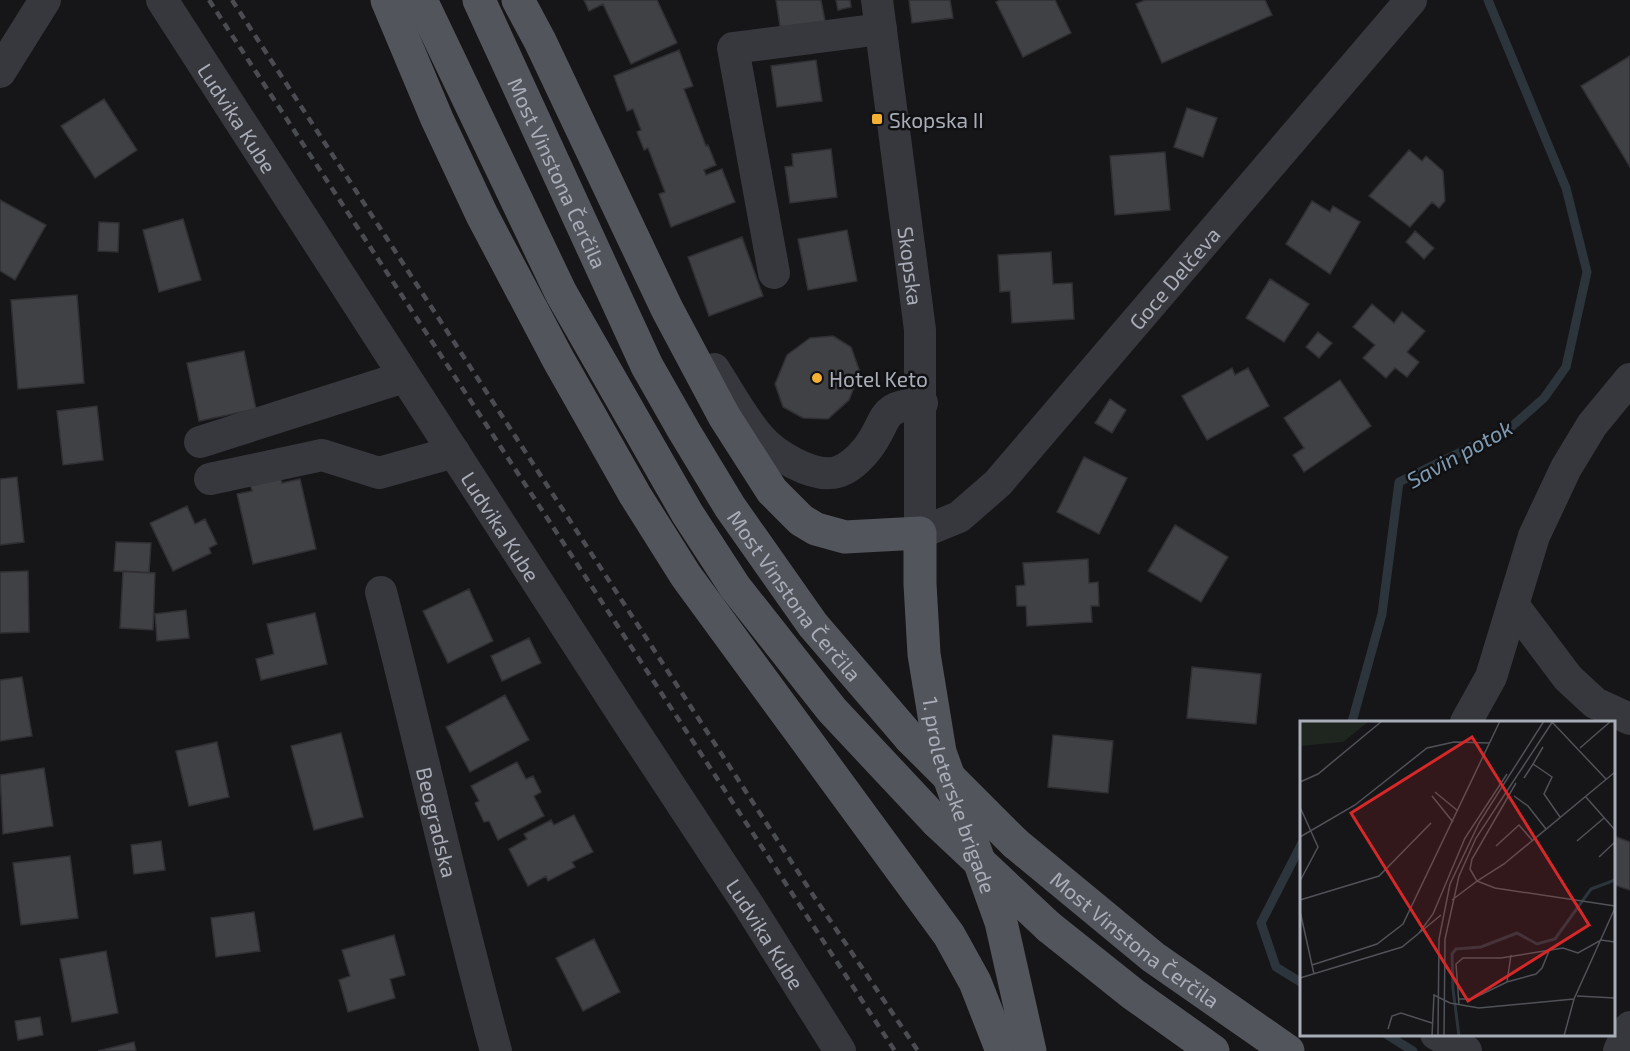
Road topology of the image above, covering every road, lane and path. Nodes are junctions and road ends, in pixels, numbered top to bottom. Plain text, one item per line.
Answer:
1 (45, 0) edge
2 (162, 0) edge
3 (387, 0) edge
4 (420, 0) edge
5 (479, 0) edge
6 (518, 0) edge
7 (1406, 6) edge
8 (879, 14) edge
9 (0, 72) edge
10 (774, 273) dead end
11 (688, 350) junction
12 (404, 376) junction
13 (1630, 380) edge
14 (922, 403) junction
15 (200, 442) dead end
16 (454, 452) junction
17 (210, 479) dead end
18 (920, 533) junction
19 (381, 592) dead end
20 (1513, 605) junction
21 (1630, 719) edge
22 (1467, 721) edge
23 (1630, 1027) edge
24 (1438, 1036) edge
25 (495, 1051) edge
26 (840, 1051) edge
27 (1002, 1051) edge
28 (1030, 1051) edge
29 (1214, 1051) edge
30 (1288, 1051) edge
31 (1466, 1051) edge
32 (1619, 1051) edge

1 - 9 street
2 - 12 street, Ludvika Kube
3 - 27 main road
4 - 29 main road, Most Vinstona Čerčila, bridge
5 - 30 main road, Most Vinstona Čerčila, bridge
6 - 11 main road
7 - 18 street, Goce Delčeva
8 - 10 street
8 - 14 street, Skopska
11 - 14 street
11 - 18 main road
12 - 15 street
12 - 16 street, Ludvika Kube
13 - 20 street
14 - 18 street, Skopska
16 - 17 street
16 - 26 street, Ludvika Kube
18 - 28 main road, 1. proleterske brigade
19 - 25 street, Beogradska
20 - 21 street
20 - 22 street
23 - 32 street
24 - 31 street

